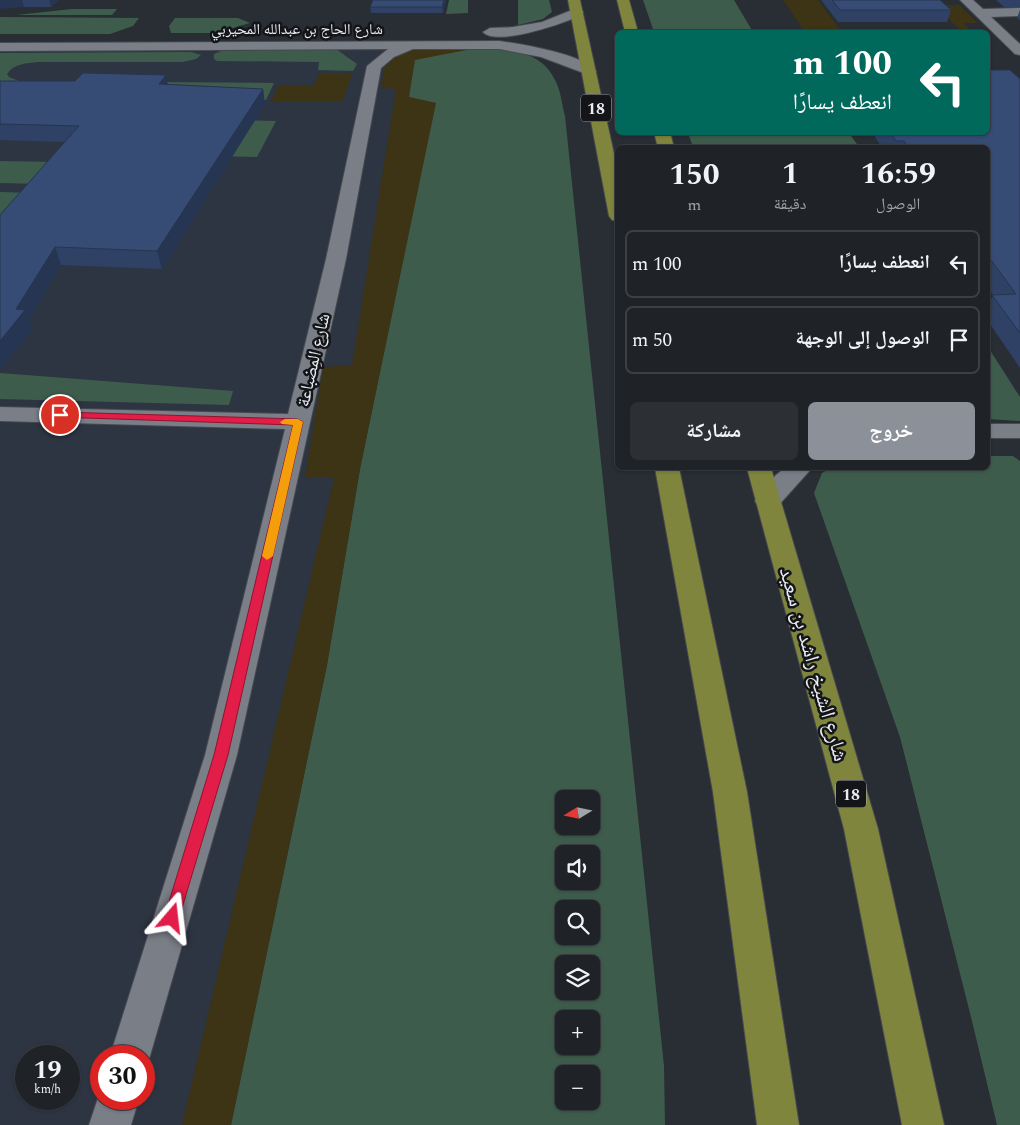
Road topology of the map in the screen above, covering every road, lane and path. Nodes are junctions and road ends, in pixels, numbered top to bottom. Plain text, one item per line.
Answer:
1 (623, 0) edge
2 (966, 0) edge
3 (576, 6) edge
4 (979, 12) junction
5 (1020, 12) edge
6 (631, 30) edge
7 (0, 36) edge
8 (498, 38) junction
9 (412, 45) junction
10 (342, 46) junction
11 (0, 47) edge
12 (1020, 51) edge
13 (374, 66) junction
14 (589, 71) junction
15 (615, 201) edge
16 (0, 414) edge
17 (298, 422) junction
18 (990, 431) edge
19 (1020, 431) edge
20 (667, 470) edge
21 (760, 470) edge
22 (798, 470) edge
23 (768, 501) junction
24 (133, 1045) edge
25 (115, 1110) edge
26 (110, 1125) edge
27 (778, 1125) edge
28 (923, 1125) edge

1 - 6 main road
2 - 4 street
3 - 8 street, شارع الحاج بن عبدالله المحيربي
3 - 14 main road, 18
4 - 5 street
4 - 12 street
7 - 8 street, شارع الحاج بن عبدالله المحيربي
8 - 9 street, شارع الحاج بن عبدالله المحيربي
8 - 14 street, شارع الحاج بن عبدالله المحيربي
9 - 10 street, شارع الحاج بن عبدالله المحيربي
9 - 13 street
10 - 11 street, شارع الحاج بن عبدالله المحيربي
10 - 13 street
13 - 17 street, شارع المِضباعة
14 - 15 main road, 18
16 - 17 street
17 - 24 street, شارع المِضباعة
18 - 19 street
20 - 27 main road
21 - 23 main road, شارع الشيخ راشد بن سعيد / 18
22 - 23 street
23 - 28 main road, شارع الشيخ راشد بن سعيد / 18
25 - 26 street

